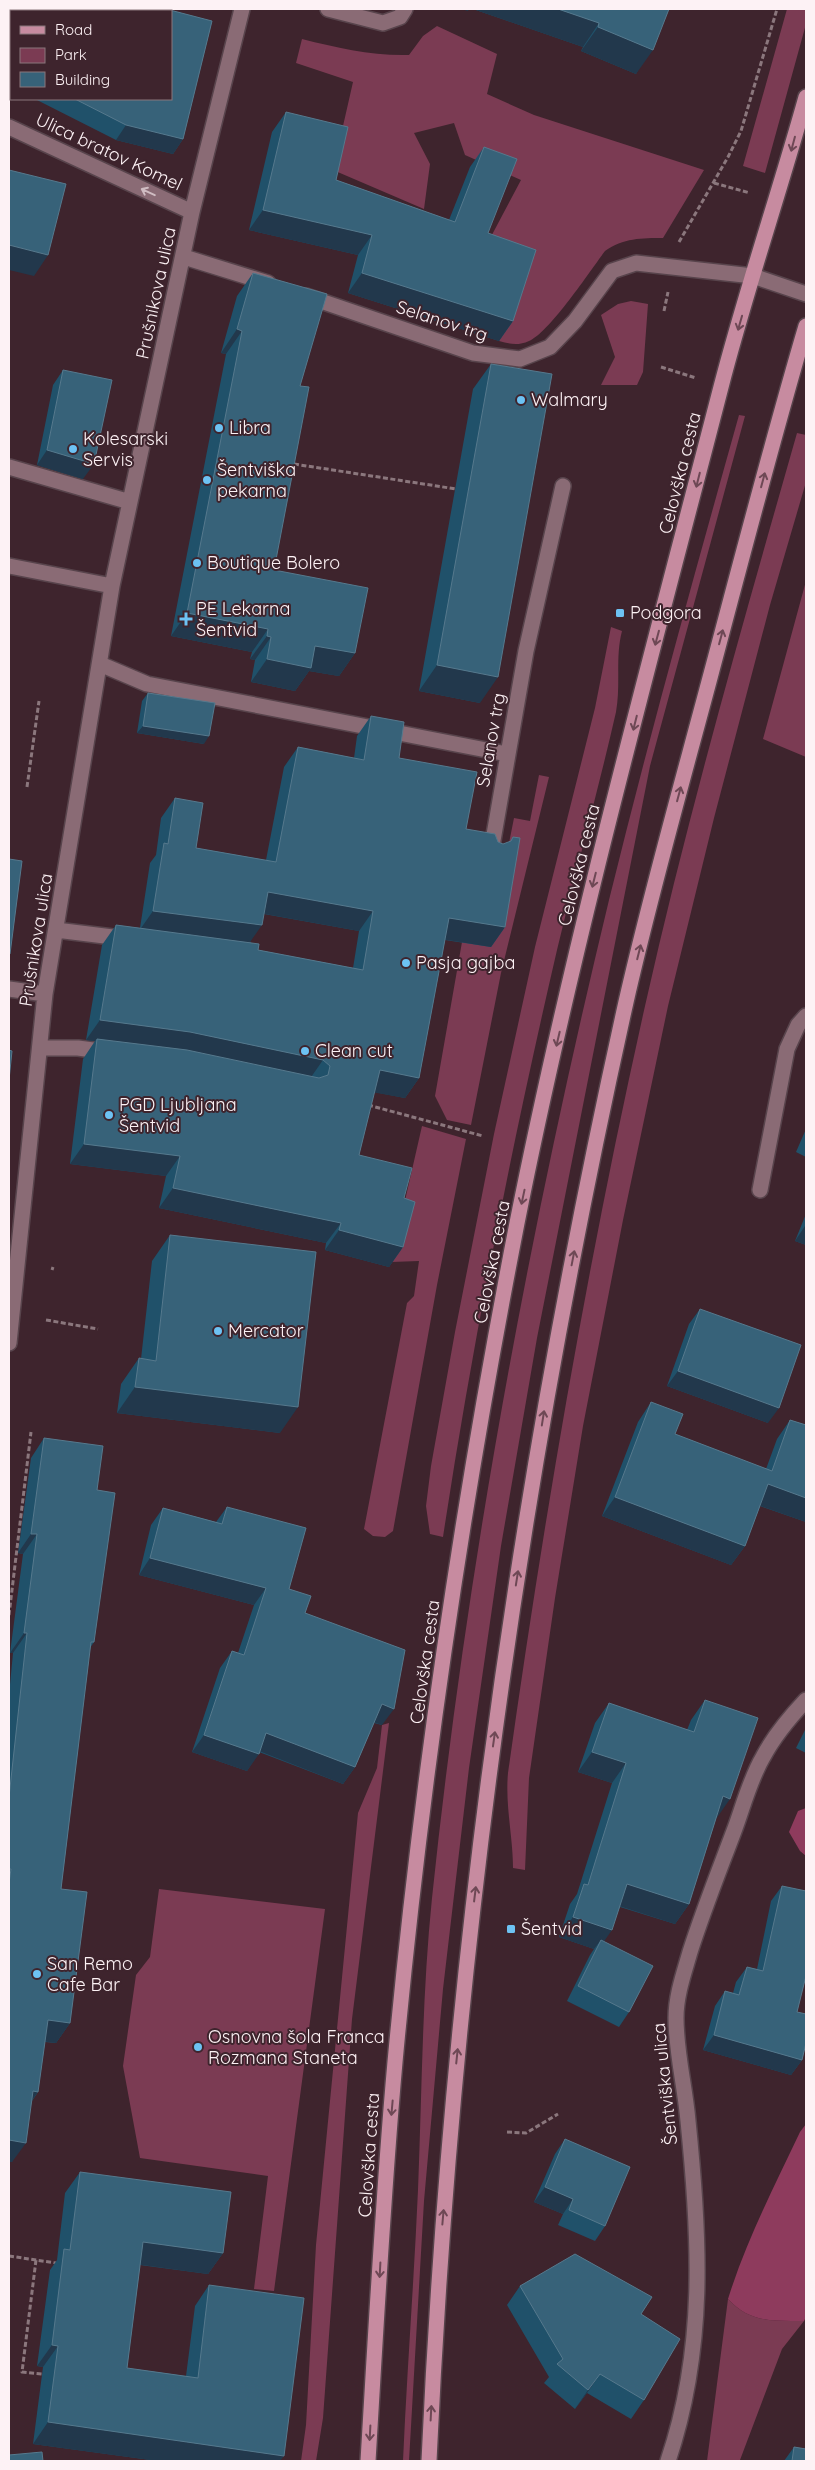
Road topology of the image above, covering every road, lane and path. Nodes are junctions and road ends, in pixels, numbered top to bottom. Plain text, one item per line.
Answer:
1 (242, 9) edge
2 (328, 9) edge
3 (406, 9) edge
4 (777, 9) edge
5 (806, 97) edge
6 (9, 127) edge
7 (714, 183) junction
8 (757, 194) dead end
9 (192, 212) junction
10 (679, 240) dead end
11 (184, 256) junction
12 (753, 276) junction
13 (806, 294) edge
14 (806, 326) edge
15 (661, 367) dead end
16 (691, 376) dead end
17 (294, 464) edge
18 (9, 467) edge
19 (563, 486) dead end
20 (456, 489) dead end
21 (130, 502) junction
22 (9, 566) edge
23 (112, 586) junction
24 (100, 664) junction
25 (39, 701) dead end
26 (507, 754) junction
27 (27, 787) dead end
28 (490, 855) edge
29 (56, 930) junction
30 (147, 942) edge
31 (9, 988) edge
32 (46, 994) junction
33 (806, 1016) edge
34 (40, 1048) junction
35 (125, 1054) edge
36 (362, 1104) edge
37 (483, 1136) dead end
38 (760, 1190) dead end
39 (16, 1220) edge
40 (46, 1320) dead end
41 (98, 1330) dead end
42 (9, 1343) edge
43 (31, 1432) dead end
44 (9, 1615) edge
45 (806, 1700) edge
46 (558, 2114) dead end
47 (507, 2132) dead end
48 (9, 2256) edge
49 (36, 2260) junction
50 (56, 2263) dead end
51 (42, 2374) dead end
52 (368, 2461) edge
53 (429, 2461) edge
54 (668, 2461) edge

1 - 9 street, Prušnikova ulica
2 - 3 street
4 - 7 path
5 -> 12 main road, Celovška cesta
9 -> 6 street, Ulica bratov Komel
7 - 8 path
7 - 10 path
9 - 11 street, Prušnikova ulica
11 - 12 street, Selanov trg
11 - 21 street, Prušnikova ulica
12 - 13 street, Selanov trg
12 -> 52 main road, Celovška cesta
53 -> 14 main road
15 - 16 path
17 - 20 path
18 - 21 street
19 - 26 street, Selanov trg
21 - 23 street, Prušnikova ulica
22 - 23 street
23 - 24 street, Prušnikova ulica
24 - 26 street
24 - 29 street, Prušnikova ulica
25 - 27 path
26 - 28 street, Selanov trg
29 - 30 street
29 - 32 street, Prušnikova ulica
31 - 32 street
32 - 34 street, Prušnikova ulica
33 - 38 street
34 - 35 street
34 - 39 street, Prušnikova ulica
36 - 37 path
39 - 42 street, Prušnikova ulica
40 - 41 path
43 - 44 path
45 - 54 street, Šentviška ulica
46 - 47 path
48 - 49 path
49 - 50 path
49 - 51 path

